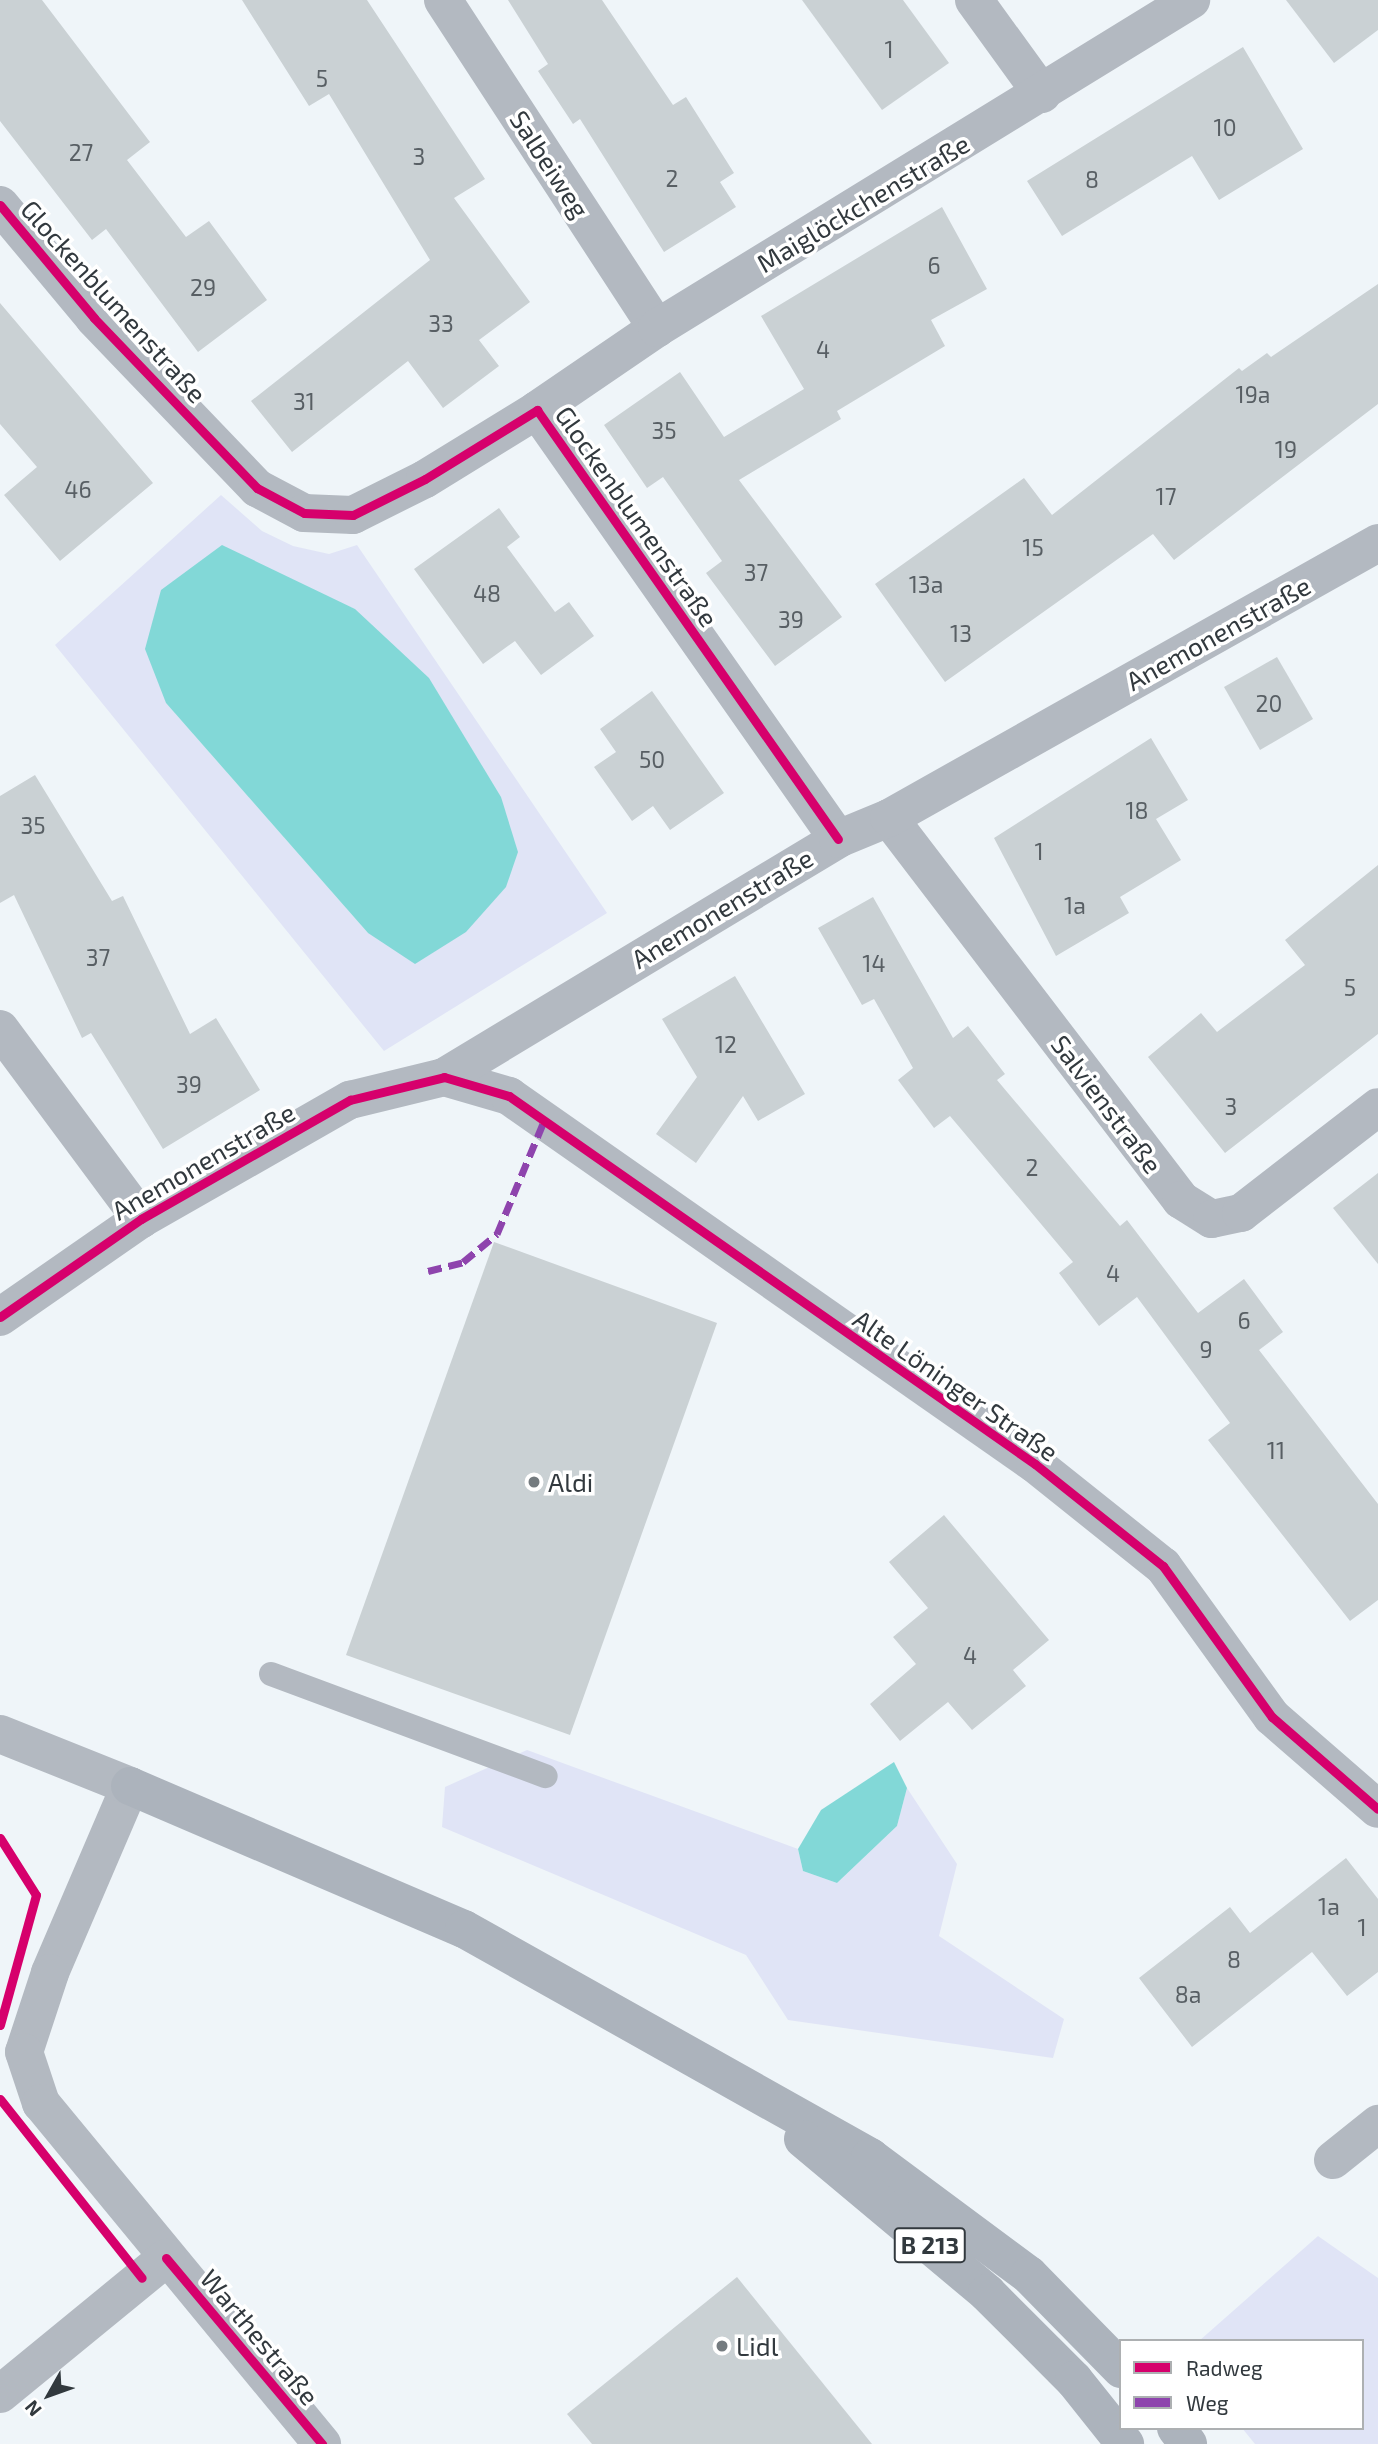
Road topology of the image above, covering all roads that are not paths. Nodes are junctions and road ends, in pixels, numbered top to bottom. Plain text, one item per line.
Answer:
1 (443, 0) edge
2 (974, 0) edge
3 (1191, 0) edge
4 (1042, 94) junction
5 (0, 205) edge
6 (657, 328) junction
7 (537, 410) junction
8 (1378, 543) edge
9 (889, 817) junction
10 (838, 839) junction
11 (0, 1029) edge
12 (444, 1077) junction
13 (1378, 1107) edge
14 (141, 1219) junction
15 (0, 1317) edge
16 (271, 1674) dead end
17 (0, 1734) edge
18 (546, 1776) dead end
19 (130, 1786) junction
20 (1378, 1809) edge
21 (715, 2066) junction
22 (1378, 2124) edge
23 (1333, 2160) dead end
24 (166, 2258) junction
25 (1119, 2367) edge
26 (0, 2394) edge
27 (321, 2444) edge
28 (1125, 2444) edge

1 - 6 street, Salbeiweg
2 - 4 street
3 - 4 street, Maiglöckchenstraße
4 - 6 street, Maiglöckchenstraße
5 - 7 street, Glockenblumenstraße
6 - 7 street, Maiglöckchenstraße
7 - 10 street, Glockenblumenstraße
8 - 9 street, Anemonenstraße
9 - 10 street, Anemonenstraße
9 - 13 street, Salvienstraße
10 - 12 street, Anemonenstraße
11 - 14 street
12 - 14 street, Anemonenstraße
12 - 20 street, Alte Löninger Straße
14 - 15 street, Anemonenstraße
16 - 18 lane
17 - 19 street
19 - 21 highway
19 - 24 street, Warthestraße
21 - 25 highway, B 213
21 - 28 highway, B 213
22 - 23 street
24 - 26 street
24 - 27 street, Warthestraße

